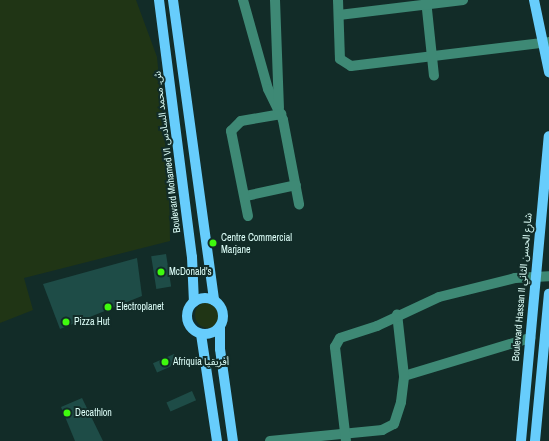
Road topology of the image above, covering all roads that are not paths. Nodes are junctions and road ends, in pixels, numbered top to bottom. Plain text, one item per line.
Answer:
1 (159, 0) edge
2 (173, 0) edge
3 (243, 0) edge
4 (275, 0) edge
5 (338, 0) edge
6 (463, 0) edge
7 (534, 0) edge
8 (426, 2) edge
9 (339, 15) junction
10 (546, 42) edge
11 (433, 57) junction
12 (549, 72) edge
13 (434, 76) dead end
14 (280, 112) junction
15 (549, 136) edge
16 (296, 184) junction
17 (246, 196) junction
18 (299, 204) dead end
19 (248, 216) dead end
20 (545, 221) edge
21 (204, 238) junction
22 (189, 241) junction
23 (536, 276) junction
24 (549, 276) edge
25 (549, 294) edge
26 (214, 300) junction
27 (194, 302) junction
28 (397, 314) junction
29 (220, 327) junction
30 (201, 334) junction
31 (530, 338) junction
32 (404, 376) junction
33 (346, 437) edge
34 (217, 441) edge
35 (233, 441) edge
36 (270, 441) edge
37 (521, 441) edge
38 (535, 441) edge

1 - 22 main road, Boulevard Mohamed VI ش. محمد السادس
2 - 21 main road
3 - 14 street
4 - 14 street
5 - 9 street
6 - 8 street
7 - 10 main road
8 - 9 street
8 - 11 street
9 - 11 street
10 - 11 street
10 - 12 main road
11 - 13 street
14 - 16 street
14 - 17 street
15 - 20 main road, Boulevard Hassan II شارع الحسن الثاني
16 - 17 street
16 - 18 street
17 - 19 street
20 - 23 main road, Boulevard Hassan II شارع الحسن الثاني
21 - 22 main road
21 - 26 main road
22 - 27 main road, Boulevard Mohamed VI ش. محمد السادس
23 - 24 street
23 - 28 street
23 - 31 main road, Boulevard Hassan II شارع الحسن الثاني
25 - 38 main road
26 - 27 main road
26 - 29 main road
27 - 30 main road
28 - 32 street
28 - 33 street
29 - 30 main road
29 - 35 main road
30 - 34 main road
31 - 32 street
31 - 37 main road, Boulevard Hassan II شارع الحسن الثاني
32 - 33 street
33 - 36 street

